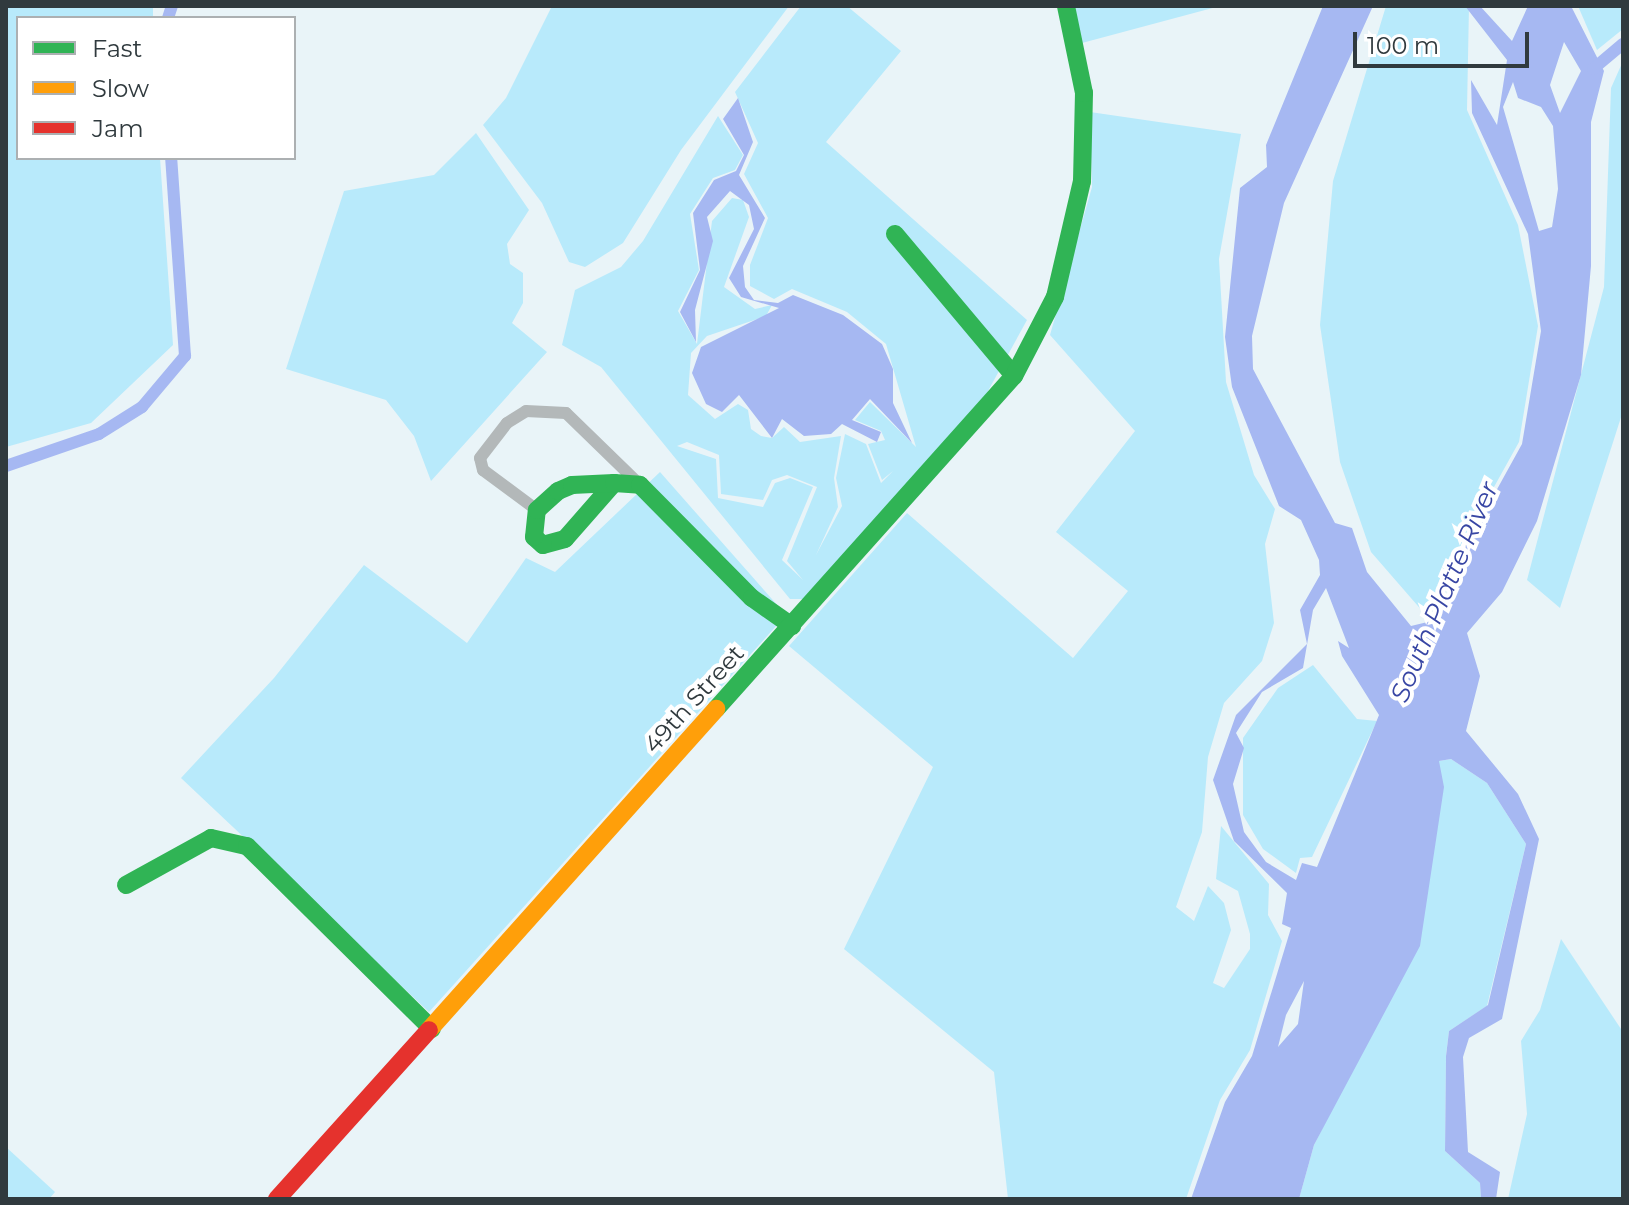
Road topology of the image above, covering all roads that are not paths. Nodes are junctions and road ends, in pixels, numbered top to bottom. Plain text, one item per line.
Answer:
1 (1066, 6) edge
2 (895, 234) dead end
3 (1014, 376) junction
4 (614, 483) junction
5 (640, 485) junction
6 (537, 510) junction
7 (792, 626) junction
8 (126, 885) dead end
9 (432, 1029) junction
10 (277, 1199) edge

1 - 3 street, 49th Street
2 - 3 street
3 - 7 street, 49th Street
4 - 5 street
4 - 6 street
4 - 6 street
5 - 6 street
5 - 7 street
7 - 9 street, 49th Street
8 - 9 street
9 - 10 street, 49th Street

